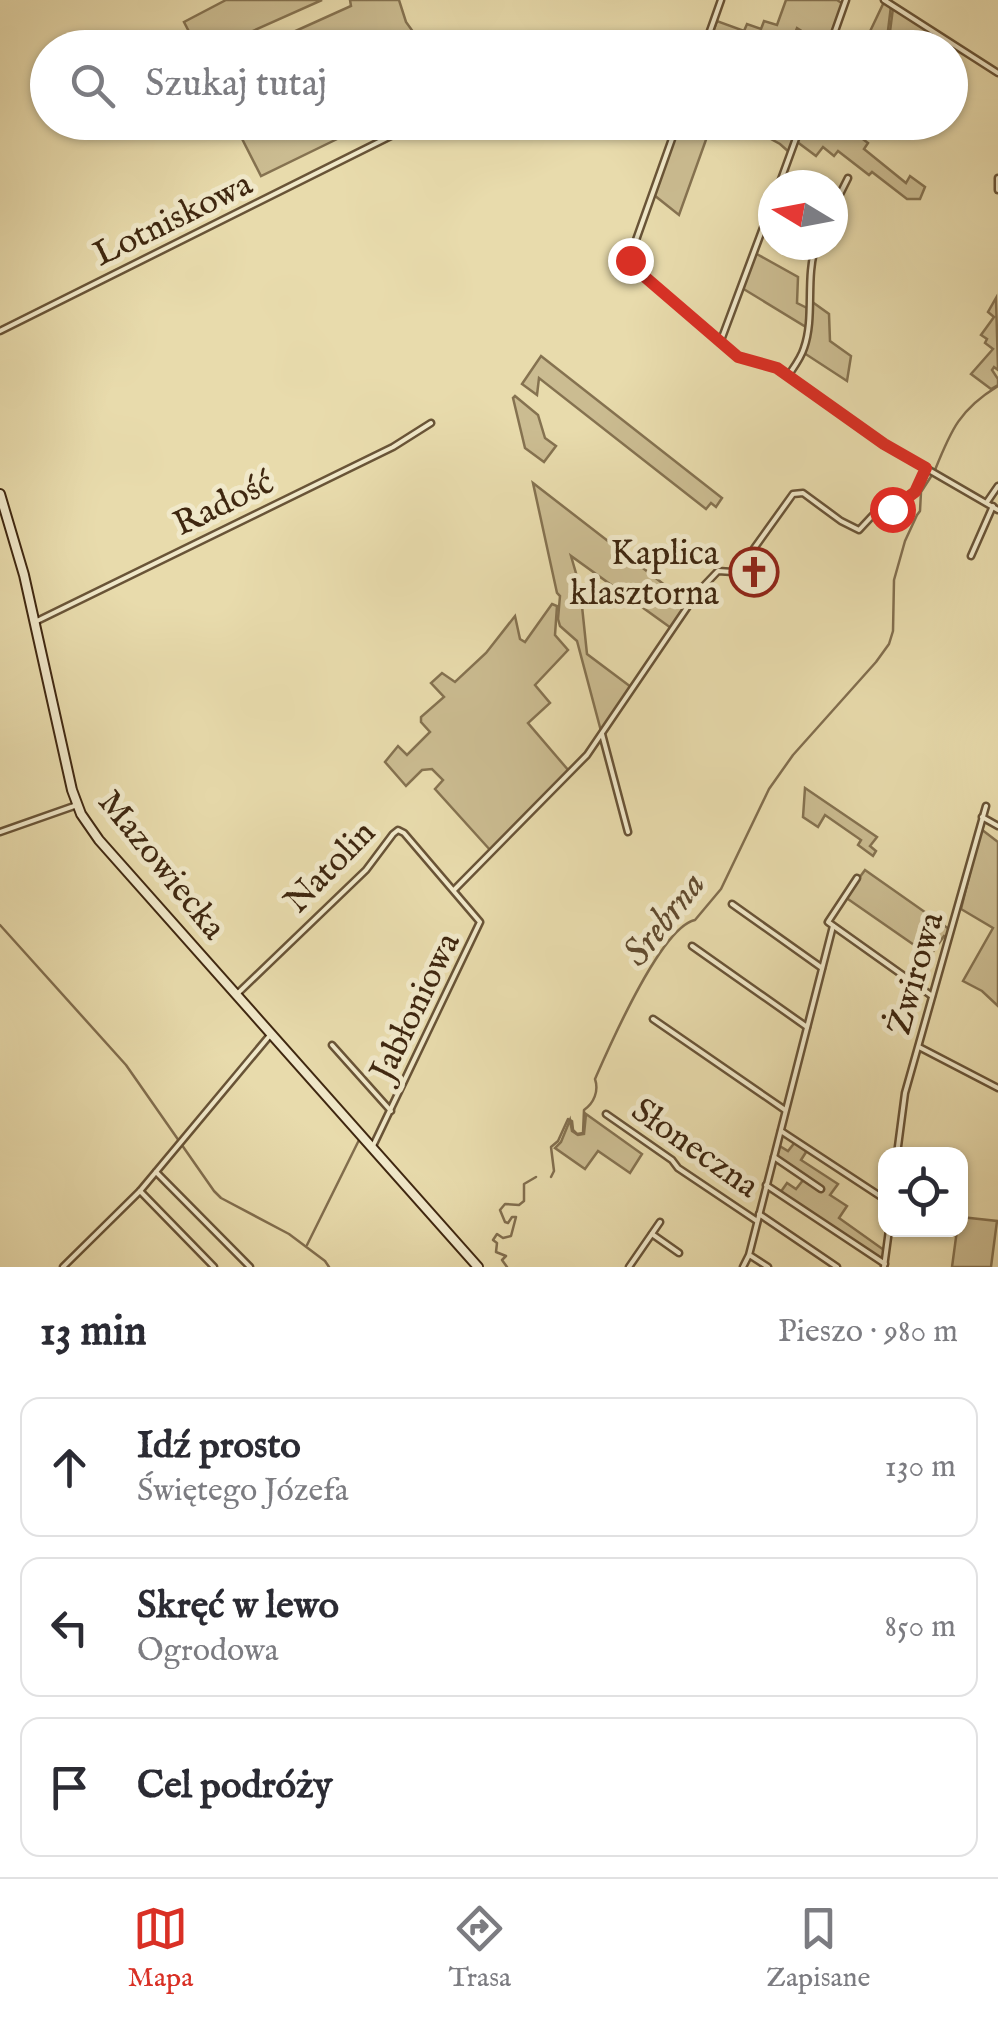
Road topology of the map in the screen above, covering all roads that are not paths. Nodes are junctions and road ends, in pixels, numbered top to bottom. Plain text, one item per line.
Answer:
1 (721, 0) edge
2 (846, 0) edge
3 (884, 0) edge
4 (710, 30) edge
5 (835, 30) edge
6 (931, 30) edge
7 (968, 54) edge
8 (998, 73) edge
9 (383, 140) edge
10 (672, 140) edge
11 (795, 140) edge
12 (784, 170) edge
13 (998, 178) edge
14 (998, 190) edge
15 (758, 242) edge
16 (814, 260) edge
17 (0, 332) edge
18 (720, 343) junction
19 (788, 376) junction
20 (431, 424) dead end
21 (926, 468) junction
22 (998, 486) edge
23 (0, 494) edge
24 (987, 502) junction
25 (996, 508) edge
26 (971, 556) dead end
27 (35, 622) junction
28 (602, 734) junction
29 (76, 805) junction
30 (986, 806) dead end
31 (982, 817) junction
32 (998, 826) edge
33 (0, 832) edge
34 (628, 832) dead end
35 (858, 878) dead end
36 (454, 890) junction
37 (732, 904) dead end
38 (834, 926) junction
39 (692, 946) dead end
40 (822, 968) junction
41 (236, 995) junction
42 (934, 997) junction
43 (653, 1019) dead end
44 (807, 1026) junction
45 (271, 1034) junction
46 (332, 1045) dead end
47 (919, 1047) junction
48 (998, 1088) edge
49 (786, 1110) junction
50 (391, 1111) junction
51 (606, 1114) dead end
52 (781, 1131) junction
53 (899, 1147) edge
54 (372, 1148) junction
55 (774, 1157) junction
56 (156, 1172) junction
57 (766, 1185) junction
58 (822, 1189) dead end
59 (140, 1190) junction
60 (878, 1195) edge
61 (759, 1214) junction
62 (757, 1221) junction
63 (660, 1222) dead end
64 (652, 1234) junction
65 (888, 1237) edge
66 (679, 1252) dead end
67 (749, 1255) junction
68 (884, 1266) edge
69 (63, 1267) edge
70 (214, 1267) edge
71 (250, 1267) edge
72 (478, 1267) edge
73 (630, 1267) edge
74 (742, 1267) edge
75 (768, 1267) edge
76 (837, 1267) edge

1 - 4 street
2 - 5 street
3 - 6 street
7 - 8 street
9 - 17 street, Lotniskowa
10 - 18 street
11 - 12 street
13 - 14 street
15 - 18 street
16 - 19 street
18 - 19 street
19 - 21 street
20 - 27 street, Radość
21 - 24 street
21 - 28 street
22 - 24 street
23 - 27 street, Mazowiecka
24 - 25 street
25 - 26 street
27 - 29 street, Mazowiecka
28 - 34 street
28 - 36 street
29 - 33 street
29 - 41 street, Mazowiecka
30 - 31 street, Żwirowa
31 - 32 street
31 - 42 street, Żwirowa
35 - 38 street
36 - 41 street, Natolin
36 - 50 street, Jabłoniowa
37 - 40 street
38 - 40 street
38 - 42 street
39 - 44 street
40 - 44 street
41 - 45 street, Mazowiecka
42 - 47 street, Żwirowa
43 - 49 street
44 - 49 street
45 - 54 street, Mazowiecka
45 - 56 street
46 - 50 street
47 - 48 street
47 - 53 street, Żwirowa
49 - 52 street
50 - 54 street, Jabłoniowa
51 - 62 street, Słoneczna
52 - 55 street
52 - 60 street
54 - 72 street, Mazowiecka
55 - 57 street
55 - 58 street
56 - 59 street
56 - 71 street
57 - 61 street
57 - 68 street
59 - 69 street
59 - 70 street
61 - 62 street
61 - 76 street
62 - 67 street
63 - 64 street
64 - 66 street
64 - 73 street
65 - 68 street
67 - 74 street
67 - 75 street

